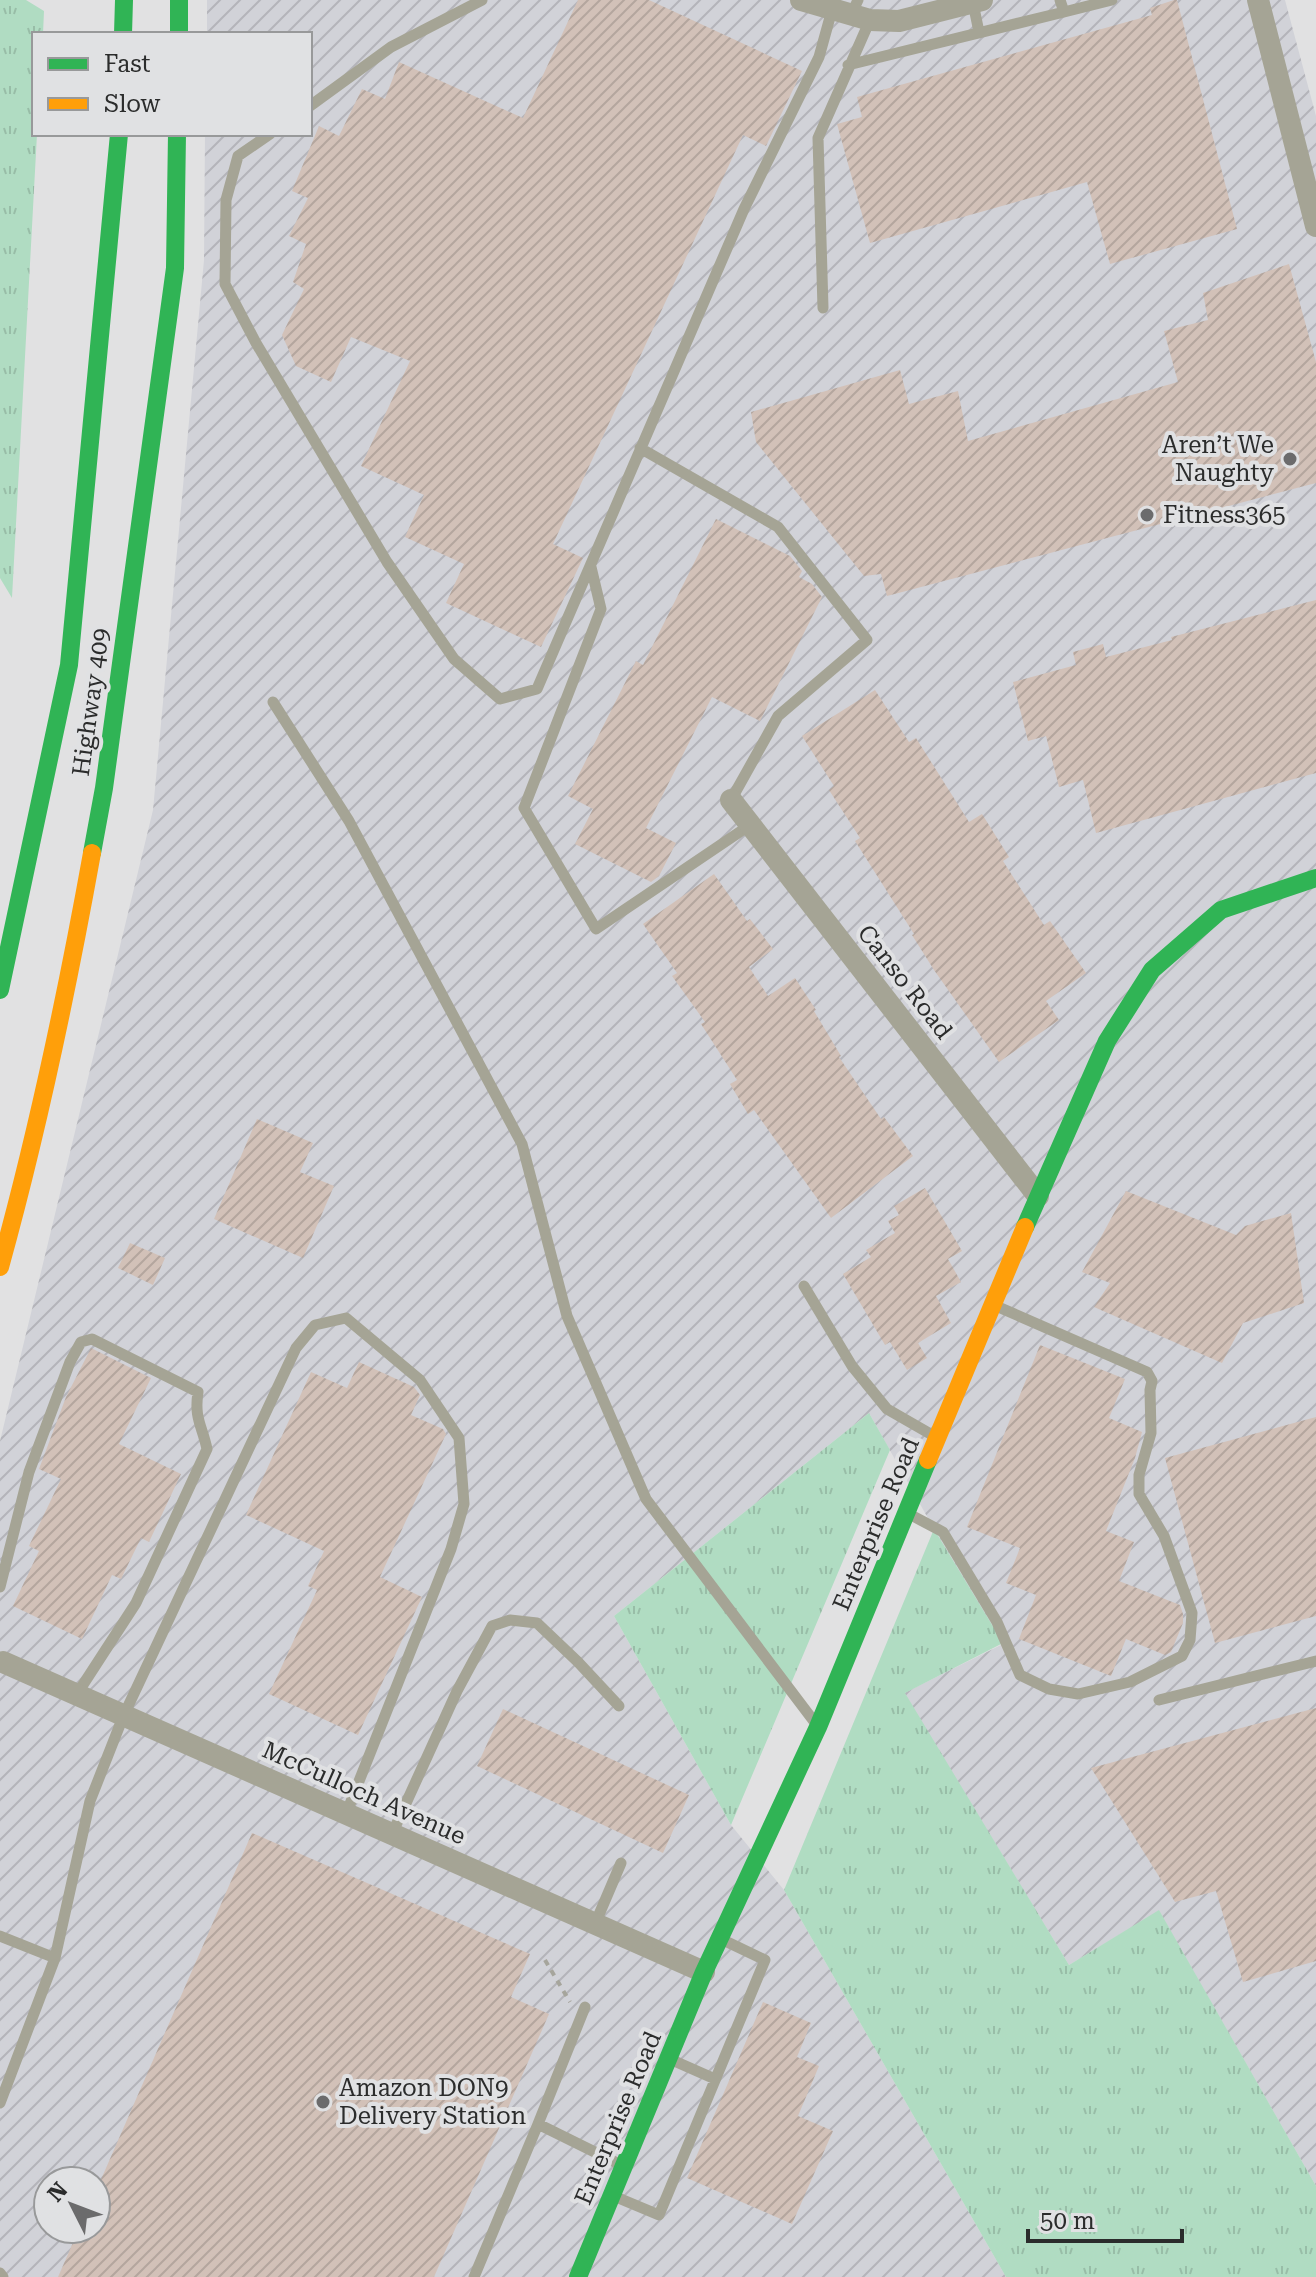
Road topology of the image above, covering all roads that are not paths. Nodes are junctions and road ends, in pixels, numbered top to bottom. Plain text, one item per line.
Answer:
1 (124, 0) edge
2 (179, 0) edge
3 (482, 0) edge
4 (801, 0) edge
5 (1112, 0) edge
6 (1258, 0) edge
7 (978, 1) edge
8 (1062, 6) edge
9 (853, 11) edge
10 (123, 32) edge
11 (179, 32) edge
12 (979, 32) junction
13 (848, 65) junction
14 (312, 105) edge
15 (119, 136) edge
16 (177, 136) edge
17 (267, 136) edge
18 (1316, 226) edge
19 (823, 308) dead end
20 (640, 448) junction
21 (590, 566) junction
22 (273, 702) dead end
23 (731, 800) joint
24 (750, 825) junction
25 (1316, 878) edge
26 (0, 990) edge
27 (25, 1176) junction
28 (1038, 1196) junction
29 (0, 1267) edge
30 (804, 1286) dead end
31 (3, 1290) dead end
32 (993, 1305) junction
33 (938, 1438) junction
34 (907, 1513) junction
35 (0, 1587) edge
36 (2, 1655) edge
37 (1316, 1661) edge
38 (77, 1694) junction
39 (1159, 1700) dead end
40 (619, 1706) dead end
41 (123, 1717) junction
42 (818, 1727) junction
43 (346, 1814) junction
44 (392, 1834) junction
45 (621, 1863) dead end
46 (595, 1924) junction
47 (0, 1936) edge
48 (720, 1938) junction
49 (55, 1958) junction
50 (704, 1972) junction
51 (585, 2007) dead end
52 (668, 2059) junction
53 (715, 2079) junction
54 (0, 2103) edge
55 (538, 2124) junction
56 (624, 2166) junction
57 (612, 2195) junction
58 (474, 2277) edge
59 (578, 2277) edge

1 - 10 main road
2 - 11 main road
3 - 14 lane
4 - 9 street
5 - 8 lane
6 - 18 street
7 - 9 street
7 - 12 lane
8 - 12 lane
9 - 13 lane
9 - 20 lane
12 - 13 lane
13 - 19 lane
15 - 26 main road, Highway 409
16 - 27 main road, Highway 409
17 - 21 lane
20 - 21 lane
20 - 23 lane
21 - 24 lane
22 - 42 lane
23 - 24 street, Canso Road
24 - 28 street, Canso Road
25 - 28 main road, Enterprise Road
27 - 29 main road, Highway 409
27 - 31 main road
28 - 32 main road, Enterprise Road
30 - 33 lane
32 - 33 main road, Enterprise Road
32 - 34 lane
33 - 34 main road, Enterprise Road
34 - 42 main road, Enterprise Road
35 - 38 lane
36 - 38 street, McCulloch Avenue
37 - 39 lane
38 - 41 street, McCulloch Avenue
40 - 44 lane
41 - 43 street, McCulloch Avenue
41 - 43 lane
41 - 49 lane
42 - 48 main road, Enterprise Road
43 - 44 street, McCulloch Avenue
44 - 46 street, McCulloch Avenue
45 - 46 lane
46 - 50 street, McCulloch Avenue
47 - 49 lane
48 - 50 main road, Enterprise Road
48 - 53 lane
49 - 54 lane
50 - 52 main road, Enterprise Road
51 - 55 lane
52 - 53 lane
52 - 56 main road, Enterprise Road
53 - 57 lane
55 - 56 lane
55 - 58 lane
56 - 57 main road, Enterprise Road
57 - 59 main road, Enterprise Road

